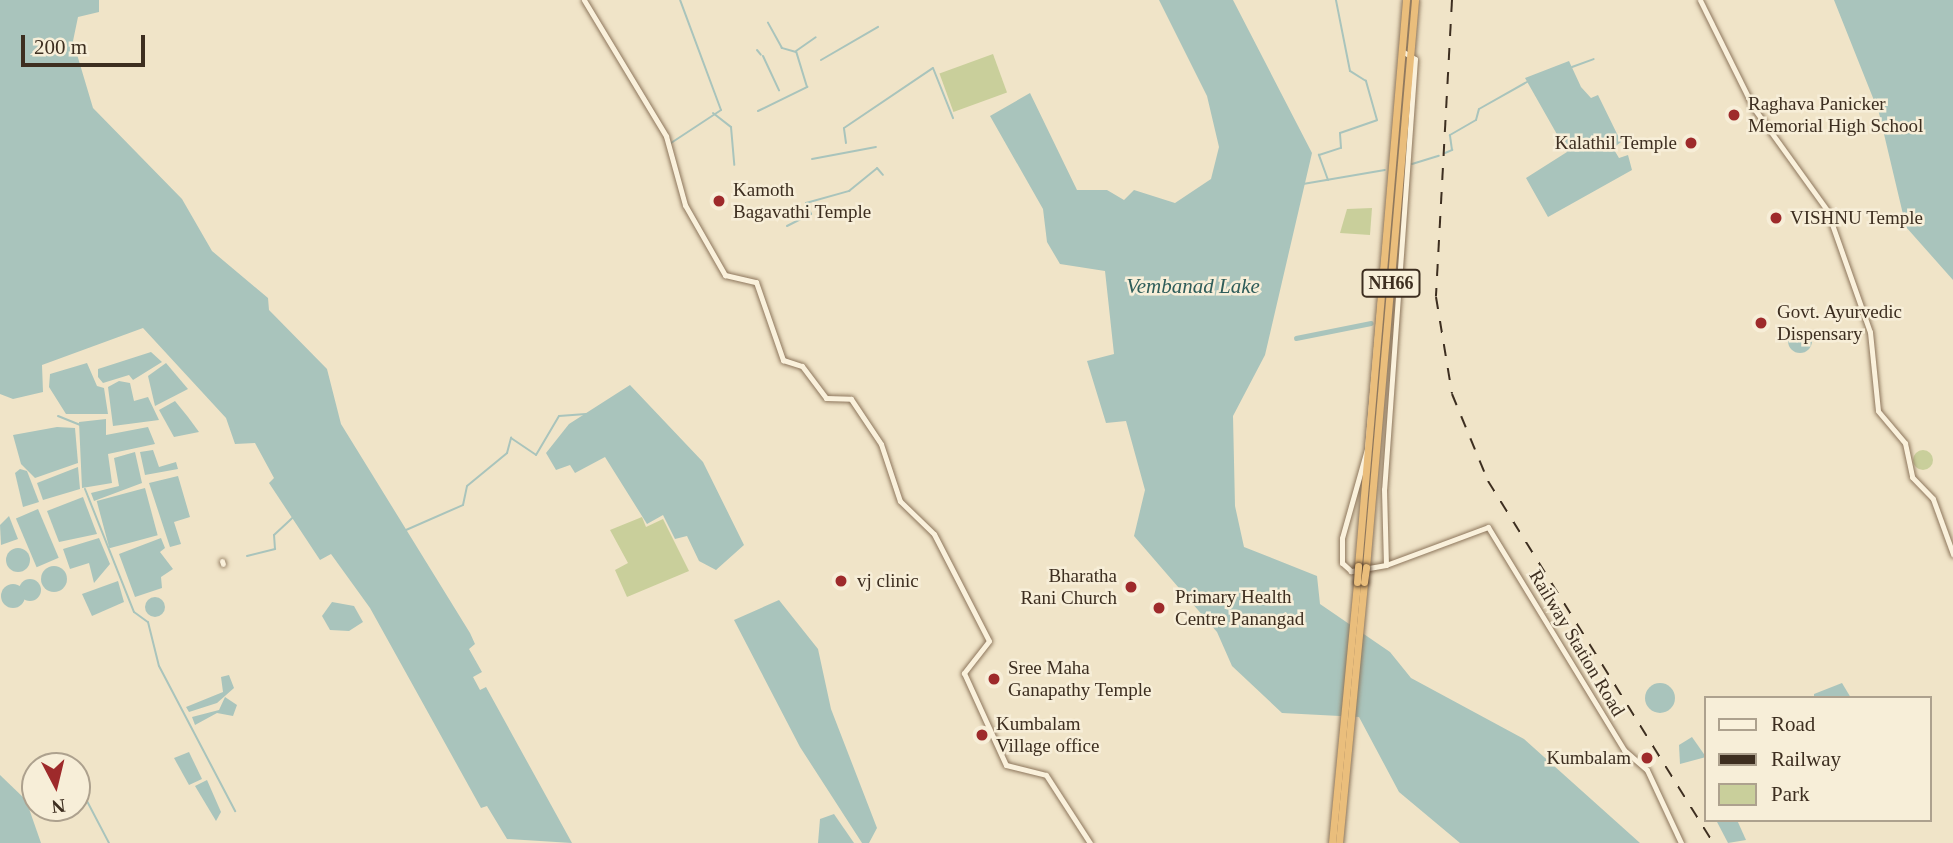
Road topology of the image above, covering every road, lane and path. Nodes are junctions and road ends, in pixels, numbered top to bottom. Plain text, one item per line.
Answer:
1 (584, 0) edge
2 (1406, 0) edge
3 (1415, 0) edge
4 (1700, 0) edge
5 (1402, 51) junction
6 (1411, 52) junction
7 (1389, 372) junction
8 (1953, 554) edge
9 (1386, 565) junction
10 (1362, 569) junction
11 (1358, 605) junction
12 (1090, 843) edge
13 (1332, 843) edge
14 (1339, 843) edge
15 (1681, 843) edge

1 - 12 main road
2 - 5 highway, NH66
3 - 6 highway, NH66
4 - 8 main road
5 - 6 main road
5 - 10 highway, NH66
5 - 10 main road
6 - 7 highway, NH66
7 - 9 main road
7 - 10 highway, NH66
9 - 10 main road
9 - 15 main road, Railway Station Road
10 - 11 highway, NH66, bridge
11 - 13 highway, NH66
11 - 14 highway, NH66

